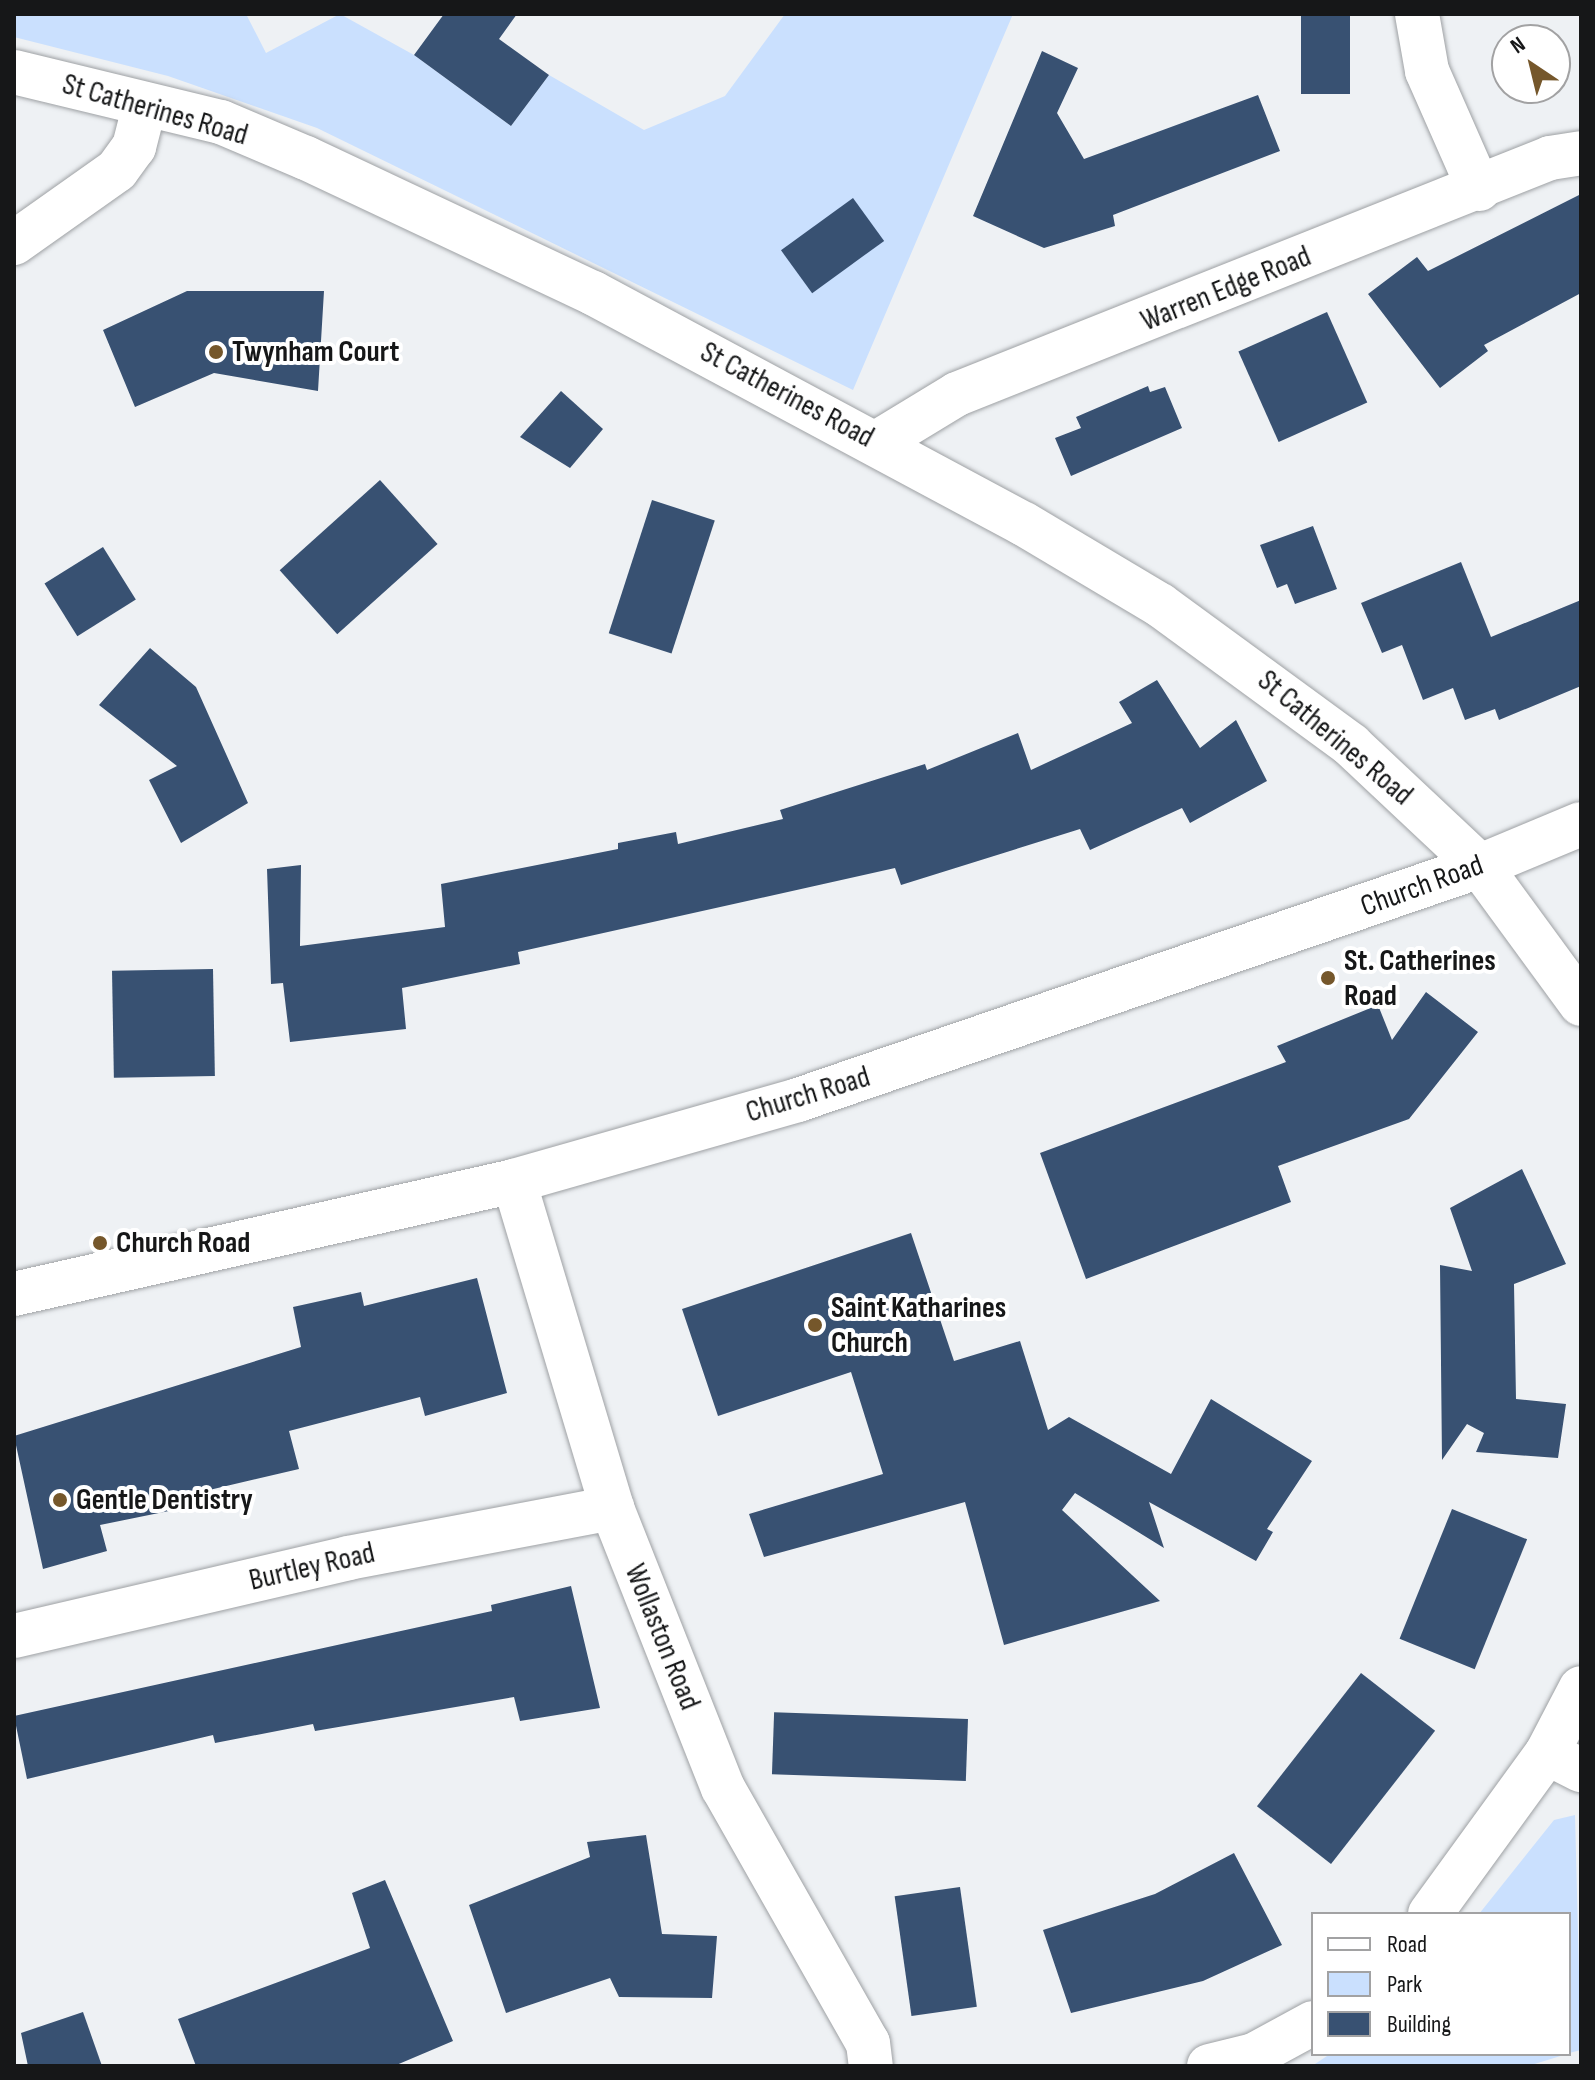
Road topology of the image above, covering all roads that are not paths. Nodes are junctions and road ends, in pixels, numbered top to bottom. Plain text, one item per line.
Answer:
1 (1417, 14) edge
2 (14, 72) edge
3 (145, 104) junction
4 (1581, 153) edge
5 (1479, 189) junction
6 (14, 243) edge
7 (878, 442) junction
8 (1581, 824) edge
9 (1480, 866) junction
10 (1581, 1004) edge
11 (514, 1181) junction
12 (14, 1294) edge
13 (612, 1508) junction
14 (14, 1636) edge
15 (1581, 1688) edge
16 (1564, 1761) edge
17 (1432, 1912) edge
18 (1311, 2024) edge
19 (871, 2066) edge
20 (1209, 2066) edge

1 - 5 street
2 - 3 street, St Catherines Road
3 - 6 street
3 - 7 street, St Catherines Road
4 - 5 street, Warren Edge Road
5 - 7 street, Warren Edge Road
7 - 9 street, St Catherines Road
8 - 9 street, Church Road
9 - 10 street, St Catherines Road
9 - 11 street, Church Road
11 - 12 street, Church Road
11 - 13 street, Wollaston Road
13 - 14 street, Burtley Road
13 - 19 street, Wollaston Road
15 - 16 street
16 - 17 street
18 - 20 street

